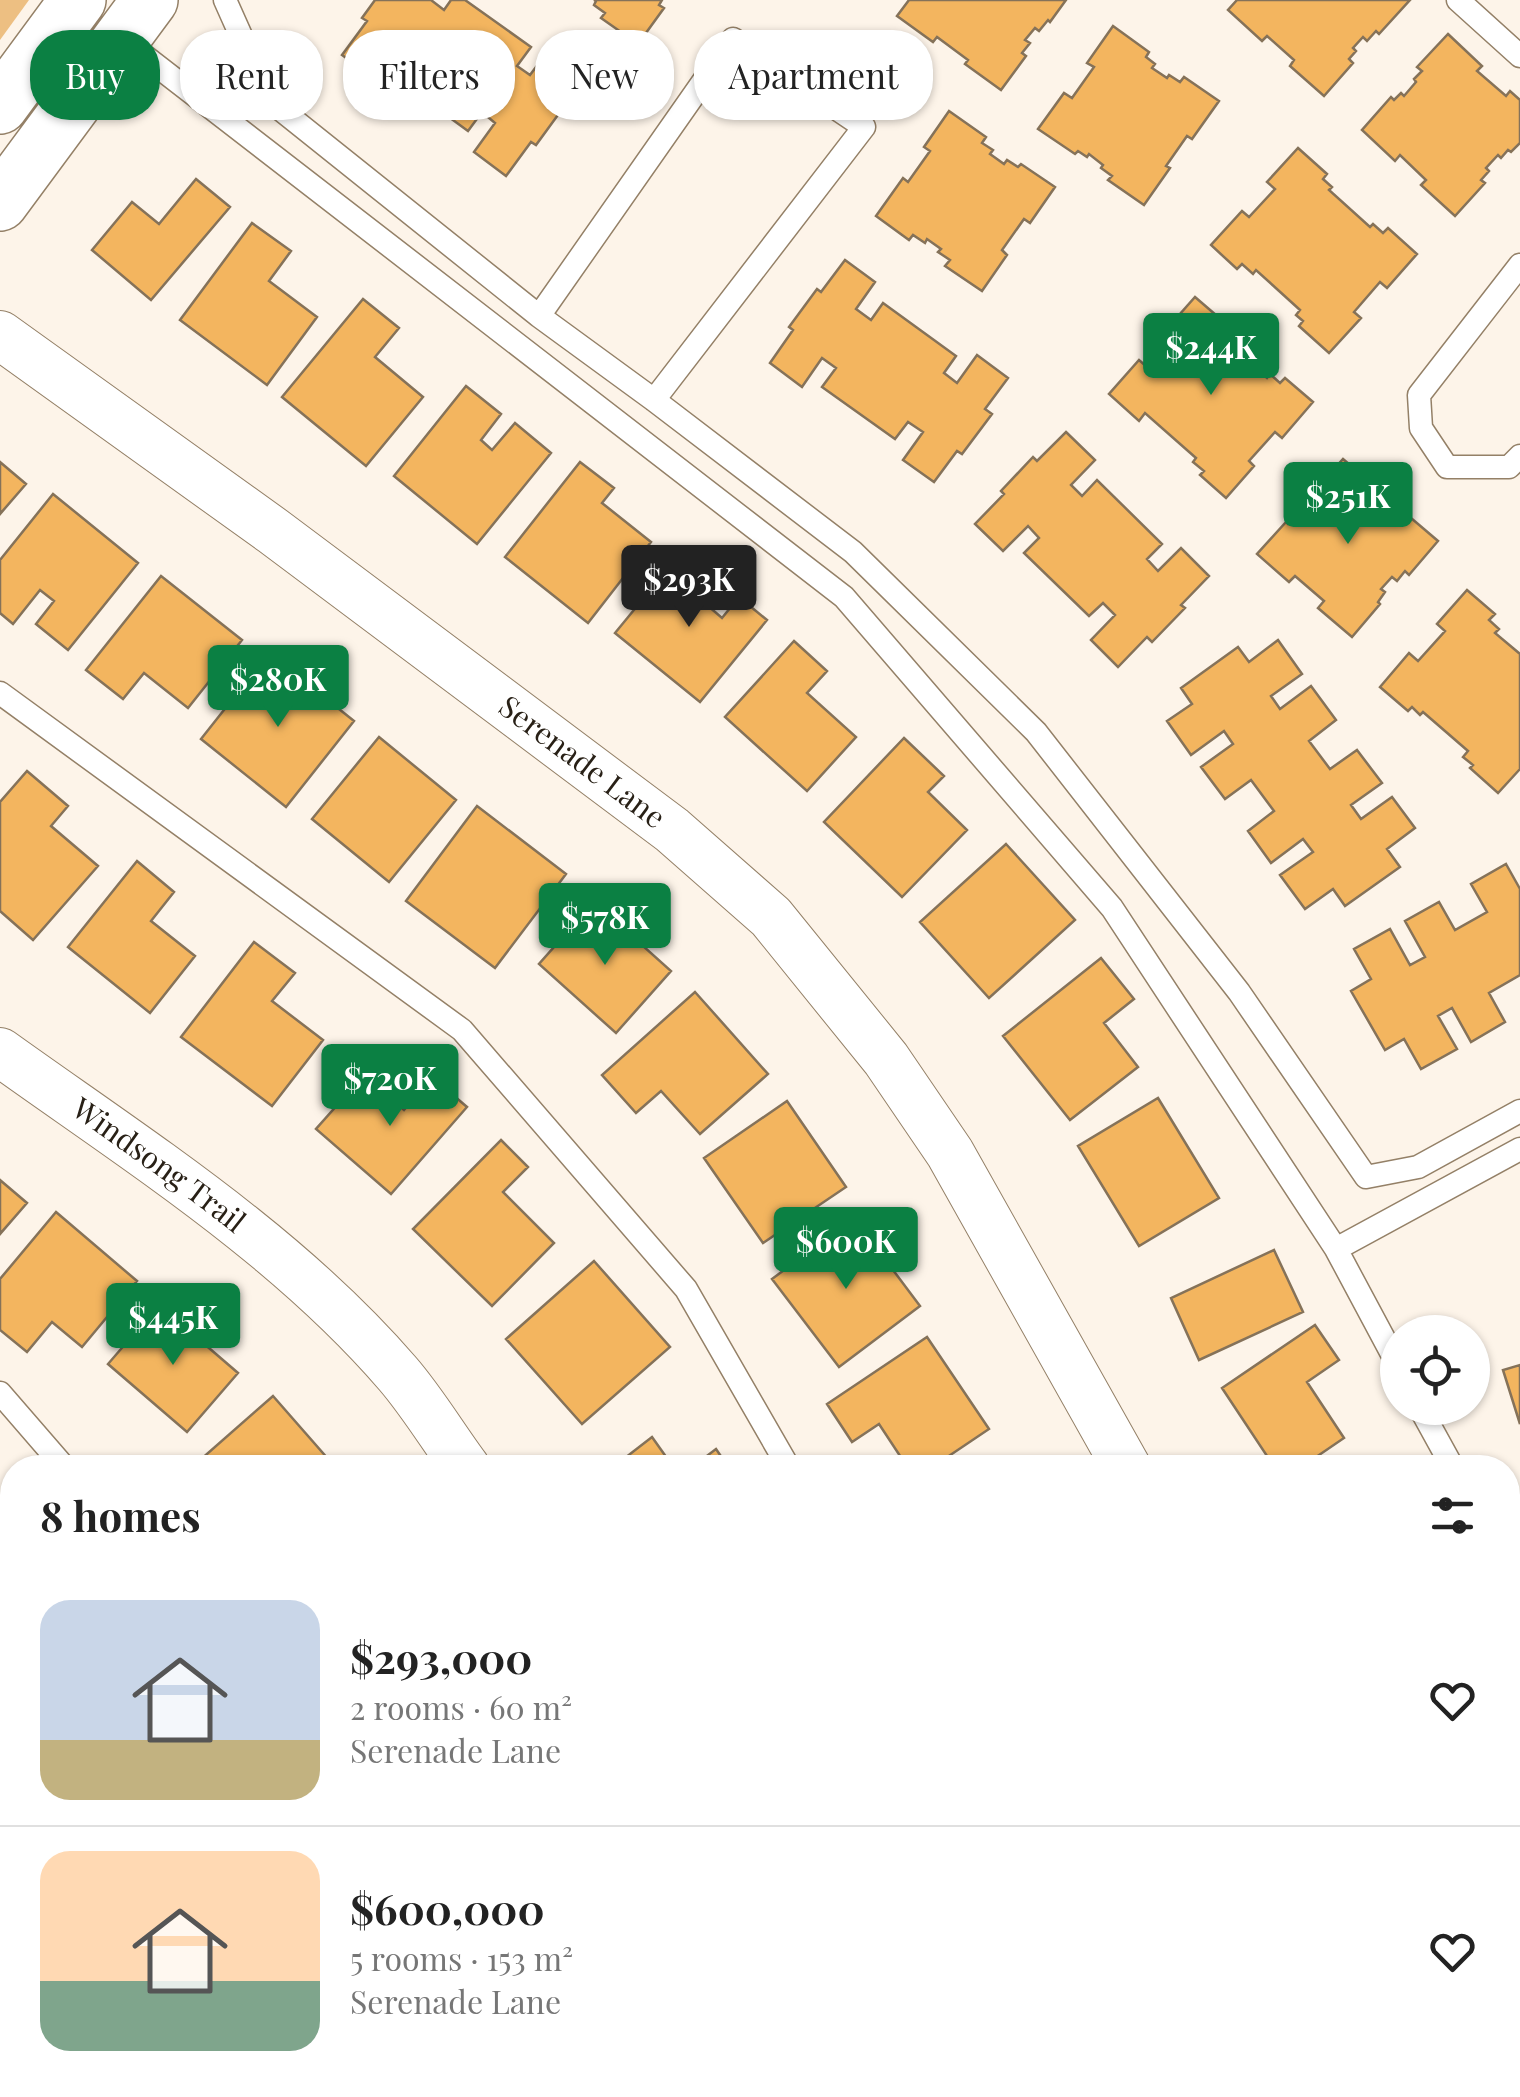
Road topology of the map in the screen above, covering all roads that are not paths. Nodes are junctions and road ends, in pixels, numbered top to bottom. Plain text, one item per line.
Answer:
1 (78, 0) edge
2 (225, 0) edge
3 (1458, 0) edge
4 (136, 19) edge
5 (1520, 56) edge
6 (0, 106) edge
7 (0, 203) edge
8 (1520, 265) edge
9 (539, 316) junction
10 (0, 335) edge
11 (654, 400) junction
12 (1520, 456) edge
13 (0, 693) edge
14 (0, 1052) edge
15 (1520, 1111) edge
16 (1520, 1150) edge
17 (1336, 1249) junction
18 (1380, 1332) edge
19 (0, 1393) edge
20 (1429, 1425) edge
21 (54, 1455) edge
22 (457, 1455) edge
23 (781, 1455) edge
24 (1119, 1455) edge
25 (1446, 1455) edge

1 - 6 street
2 - 9 lane
3 - 5 lane
4 - 7 street
4 - 17 lane
8 - 12 lane
9 - 11 lane
9 - 11 lane
10 - 24 street, Serenade Lane
11 - 15 lane
13 - 23 lane
14 - 22 street, Windsong Trail
16 - 17 lane
17 - 18 lane
19 - 21 lane
20 - 25 lane

